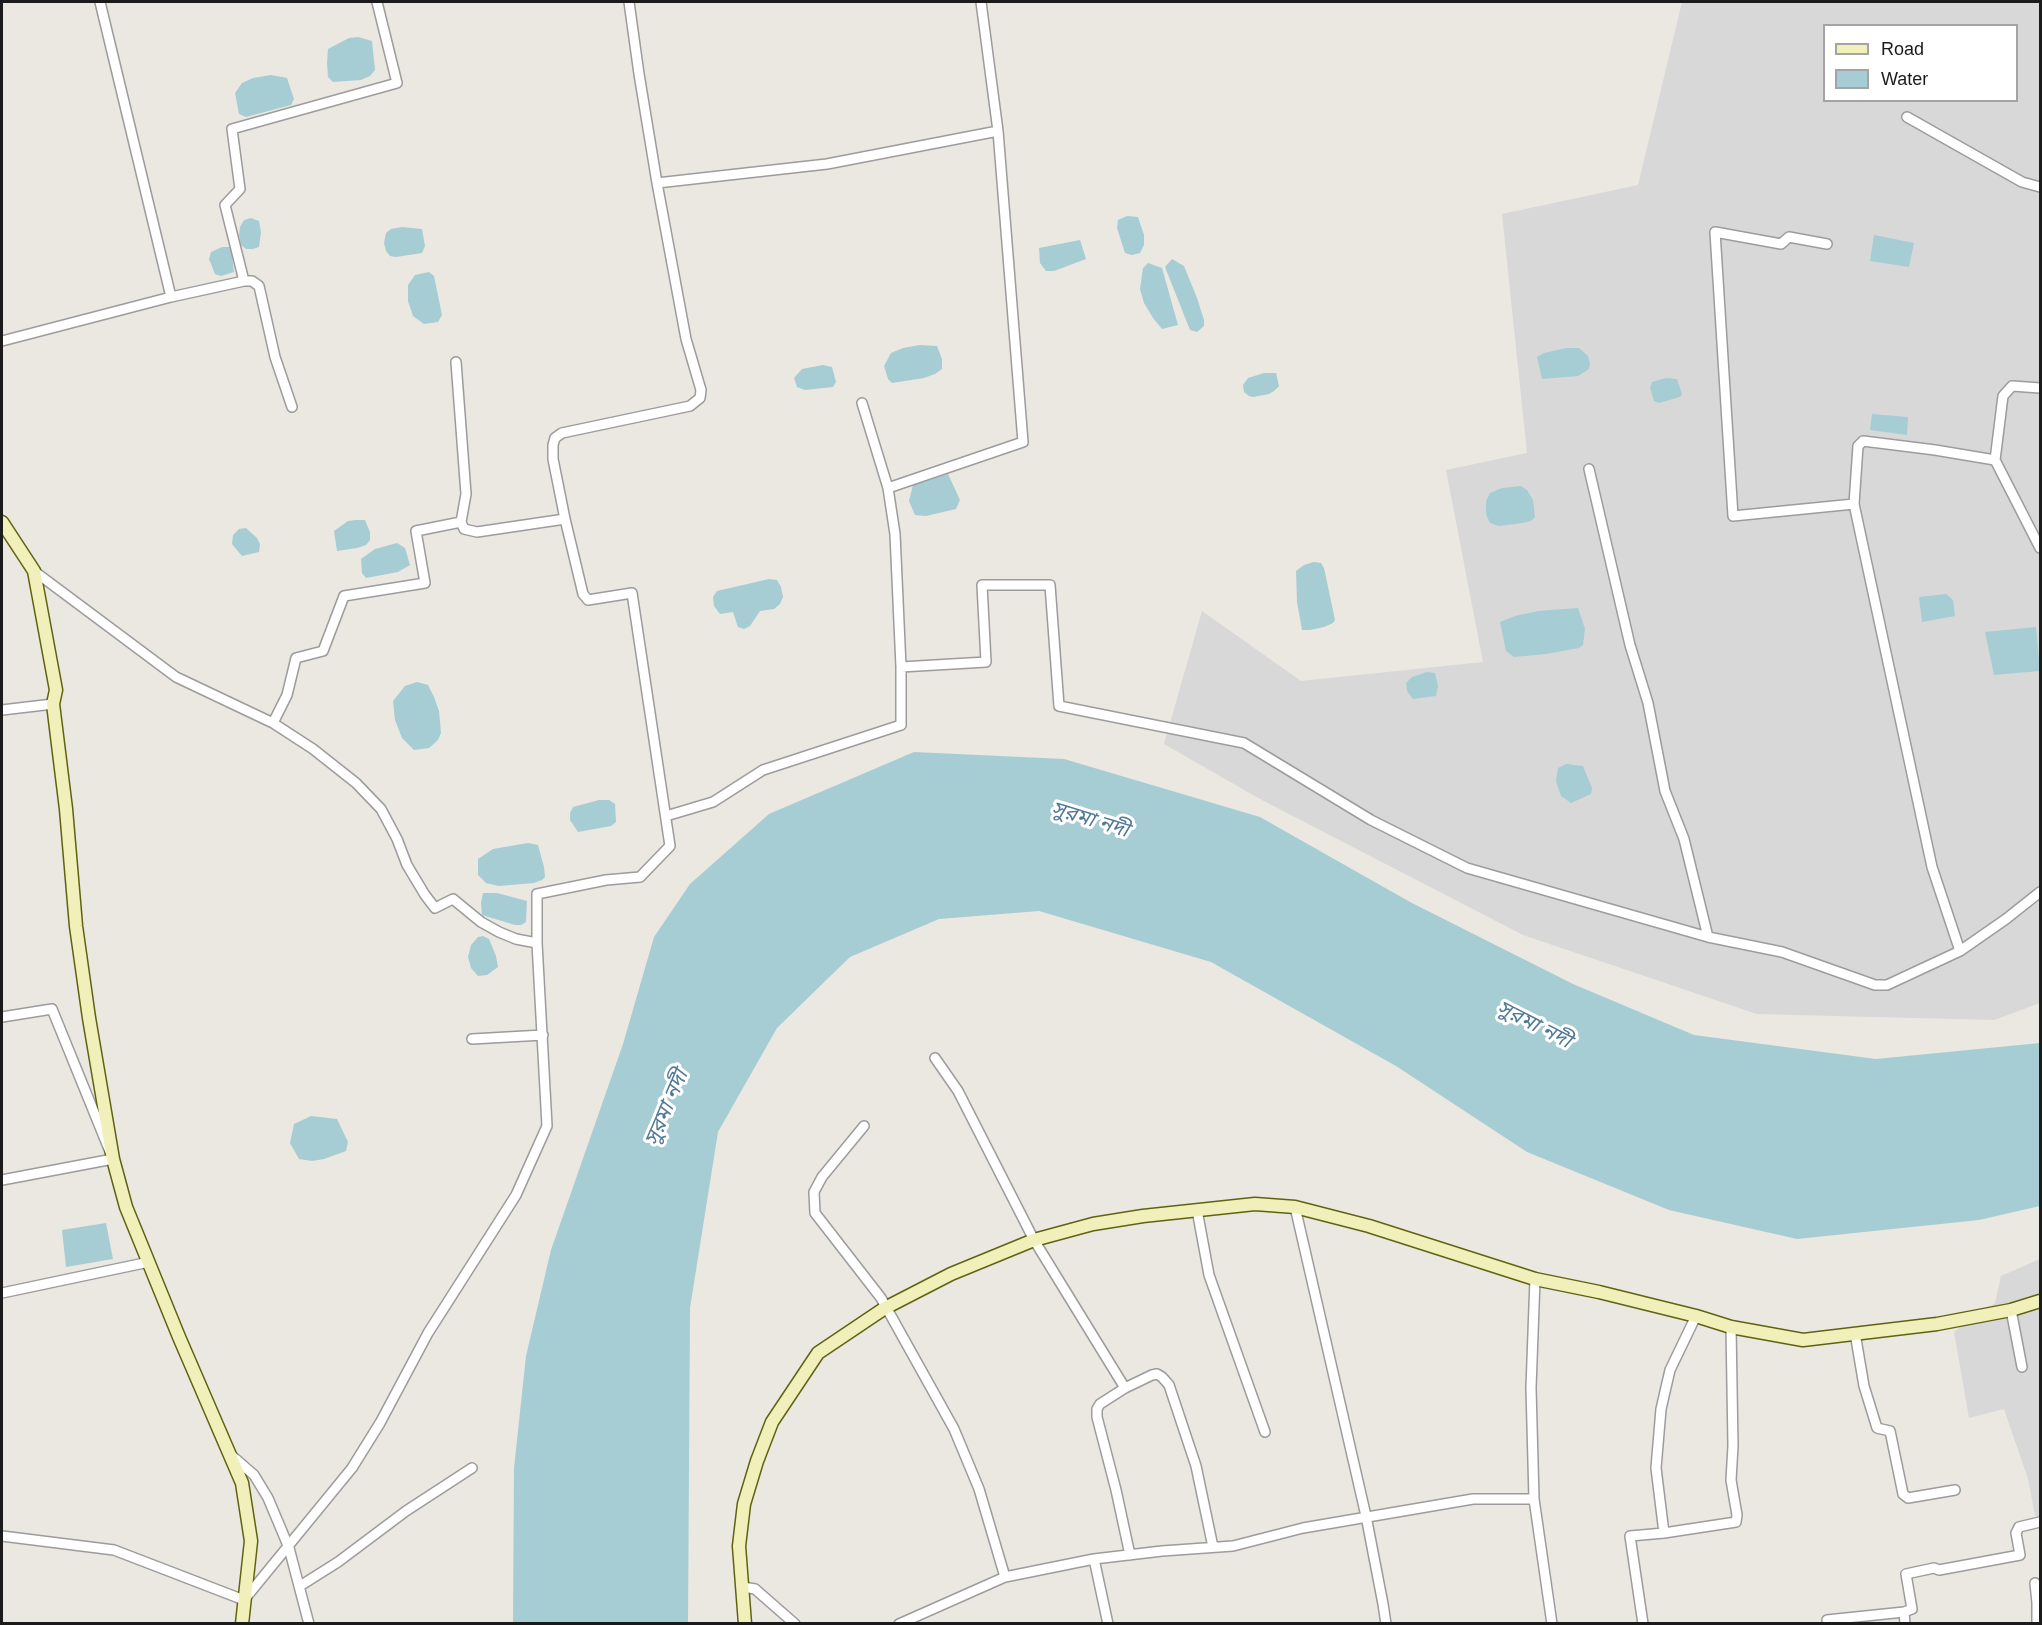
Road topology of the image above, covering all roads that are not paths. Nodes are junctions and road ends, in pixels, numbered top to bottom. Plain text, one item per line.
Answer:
1 (100, 2) edge
2 (377, 2) edge
3 (629, 2) edge
4 (981, 2) edge
5 (1907, 117) dead end
6 (998, 131) junction
7 (657, 183) junction
8 (2040, 187) edge
9 (1827, 244) dead end
10 (244, 280) junction
11 (171, 297) junction
12 (2, 341) edge
13 (456, 362) dead end
14 (2040, 388) edge
15 (862, 403) dead end
16 (292, 407) dead end
17 (1995, 460) junction
18 (1589, 469) dead end
19 (888, 488) junction
20 (1854, 504) junction
21 (565, 519) junction
22 (2, 522) edge
23 (461, 522) junction
24 (2040, 548) edge
25 (34, 571) junction
26 (901, 667) junction
27 (53, 705) junction
28 (2, 710) edge
29 (273, 723) junction
30 (666, 816) junction
31 (2040, 892) edge
32 (1708, 937) junction
33 (537, 944) junction
34 (1960, 951) junction
35 (2, 1017) edge
36 (543, 1035) junction
37 (472, 1038) dead end
38 (935, 1058) dead end
39 (864, 1126) dead end
40 (113, 1159) junction
41 (2, 1180) edge
42 (1295, 1207) junction
43 (1197, 1210) junction
44 (1034, 1240) junction
45 (148, 1263) junction
46 (1534, 1279) junction
47 (2, 1293) edge
48 (2039, 1305) edge
49 (885, 1308) junction
50 (2011, 1310) junction
51 (1696, 1316) junction
52 (1731, 1327) junction
53 (1855, 1333) junction
54 (2022, 1367) dead end
55 (1125, 1388) junction
56 (1265, 1432) dead end
57 (231, 1455) junction
58 (472, 1468) dead end
59 (1955, 1490) dead end
60 (1534, 1499) junction
61 (1366, 1516) junction
62 (2040, 1522) edge
63 (1664, 1533) junction
64 (2, 1536) edge
65 (1213, 1547) junction
66 (289, 1548) junction
67 (1130, 1555) junction
68 (1094, 1559) junction
69 (1005, 1576) junction
70 (2035, 1583) dead end
71 (300, 1586) junction
72 (743, 1587) junction
73 (244, 1600) junction
74 (2039, 1603) edge
75 (1904, 1612) junction
76 (1827, 1620) dead end
77 (2037, 1622) dead end
78 (242, 1623) edge
79 (309, 1623) edge
80 (745, 1623) edge
81 (795, 1623) edge
82 (899, 1623) edge
83 (1108, 1623) edge
84 (1386, 1623) edge
85 (1552, 1623) edge
86 (1643, 1623) edge
87 (1905, 1623) edge

1 - 11 street
2 - 10 street
3 - 7 street
4 - 6 street
5 - 8 street
6 - 7 street
6 - 19 street
7 - 21 street
9 - 20 street
10 - 11 street
10 - 16 street
11 - 12 street
13 - 23 street
14 - 17 street
15 - 19 street
17 - 20 street
17 - 24 street
18 - 32 street
19 - 26 street
20 - 34 street
21 - 23 street
21 - 30 street
22 - 25 street
23 - 29 street
25 - 27 street
25 - 29 street
26 - 30 street
26 - 32 street
27 - 28 street
27 - 40 street
29 - 33 street
30 - 33 street
31 - 34 street
32 - 34 street
33 - 36 street
35 - 40 street
36 - 37 street
36 - 66 street
38 - 44 street
39 - 49 street
40 - 41 street
40 - 45 street
42 - 43 street
42 - 46 street
42 - 61 street
43 - 44 street
43 - 56 street
44 - 49 street
44 - 55 street
45 - 47 street
45 - 57 street
46 - 51 street
46 - 60 street
48 - 50 street
49 - 69 street
49 - 72 street
50 - 53 street
50 - 54 street
51 - 52 street
51 - 63 street
52 - 53 street
52 - 63 street
53 - 59 street
55 - 65 street
55 - 67 street
57 - 66 street
57 - 73 street
58 - 71 street
60 - 61 street
60 - 85 street
61 - 65 street
61 - 84 street
62 - 75 street
63 - 86 street
64 - 73 street
65 - 67 street
66 - 71 street
66 - 73 street
67 - 68 street
68 - 69 street
68 - 83 street
69 - 82 street
70 - 74 street
71 - 79 street
72 - 80 street
72 - 81 street
73 - 78 street
74 - 77 street
75 - 76 street
75 - 87 street

